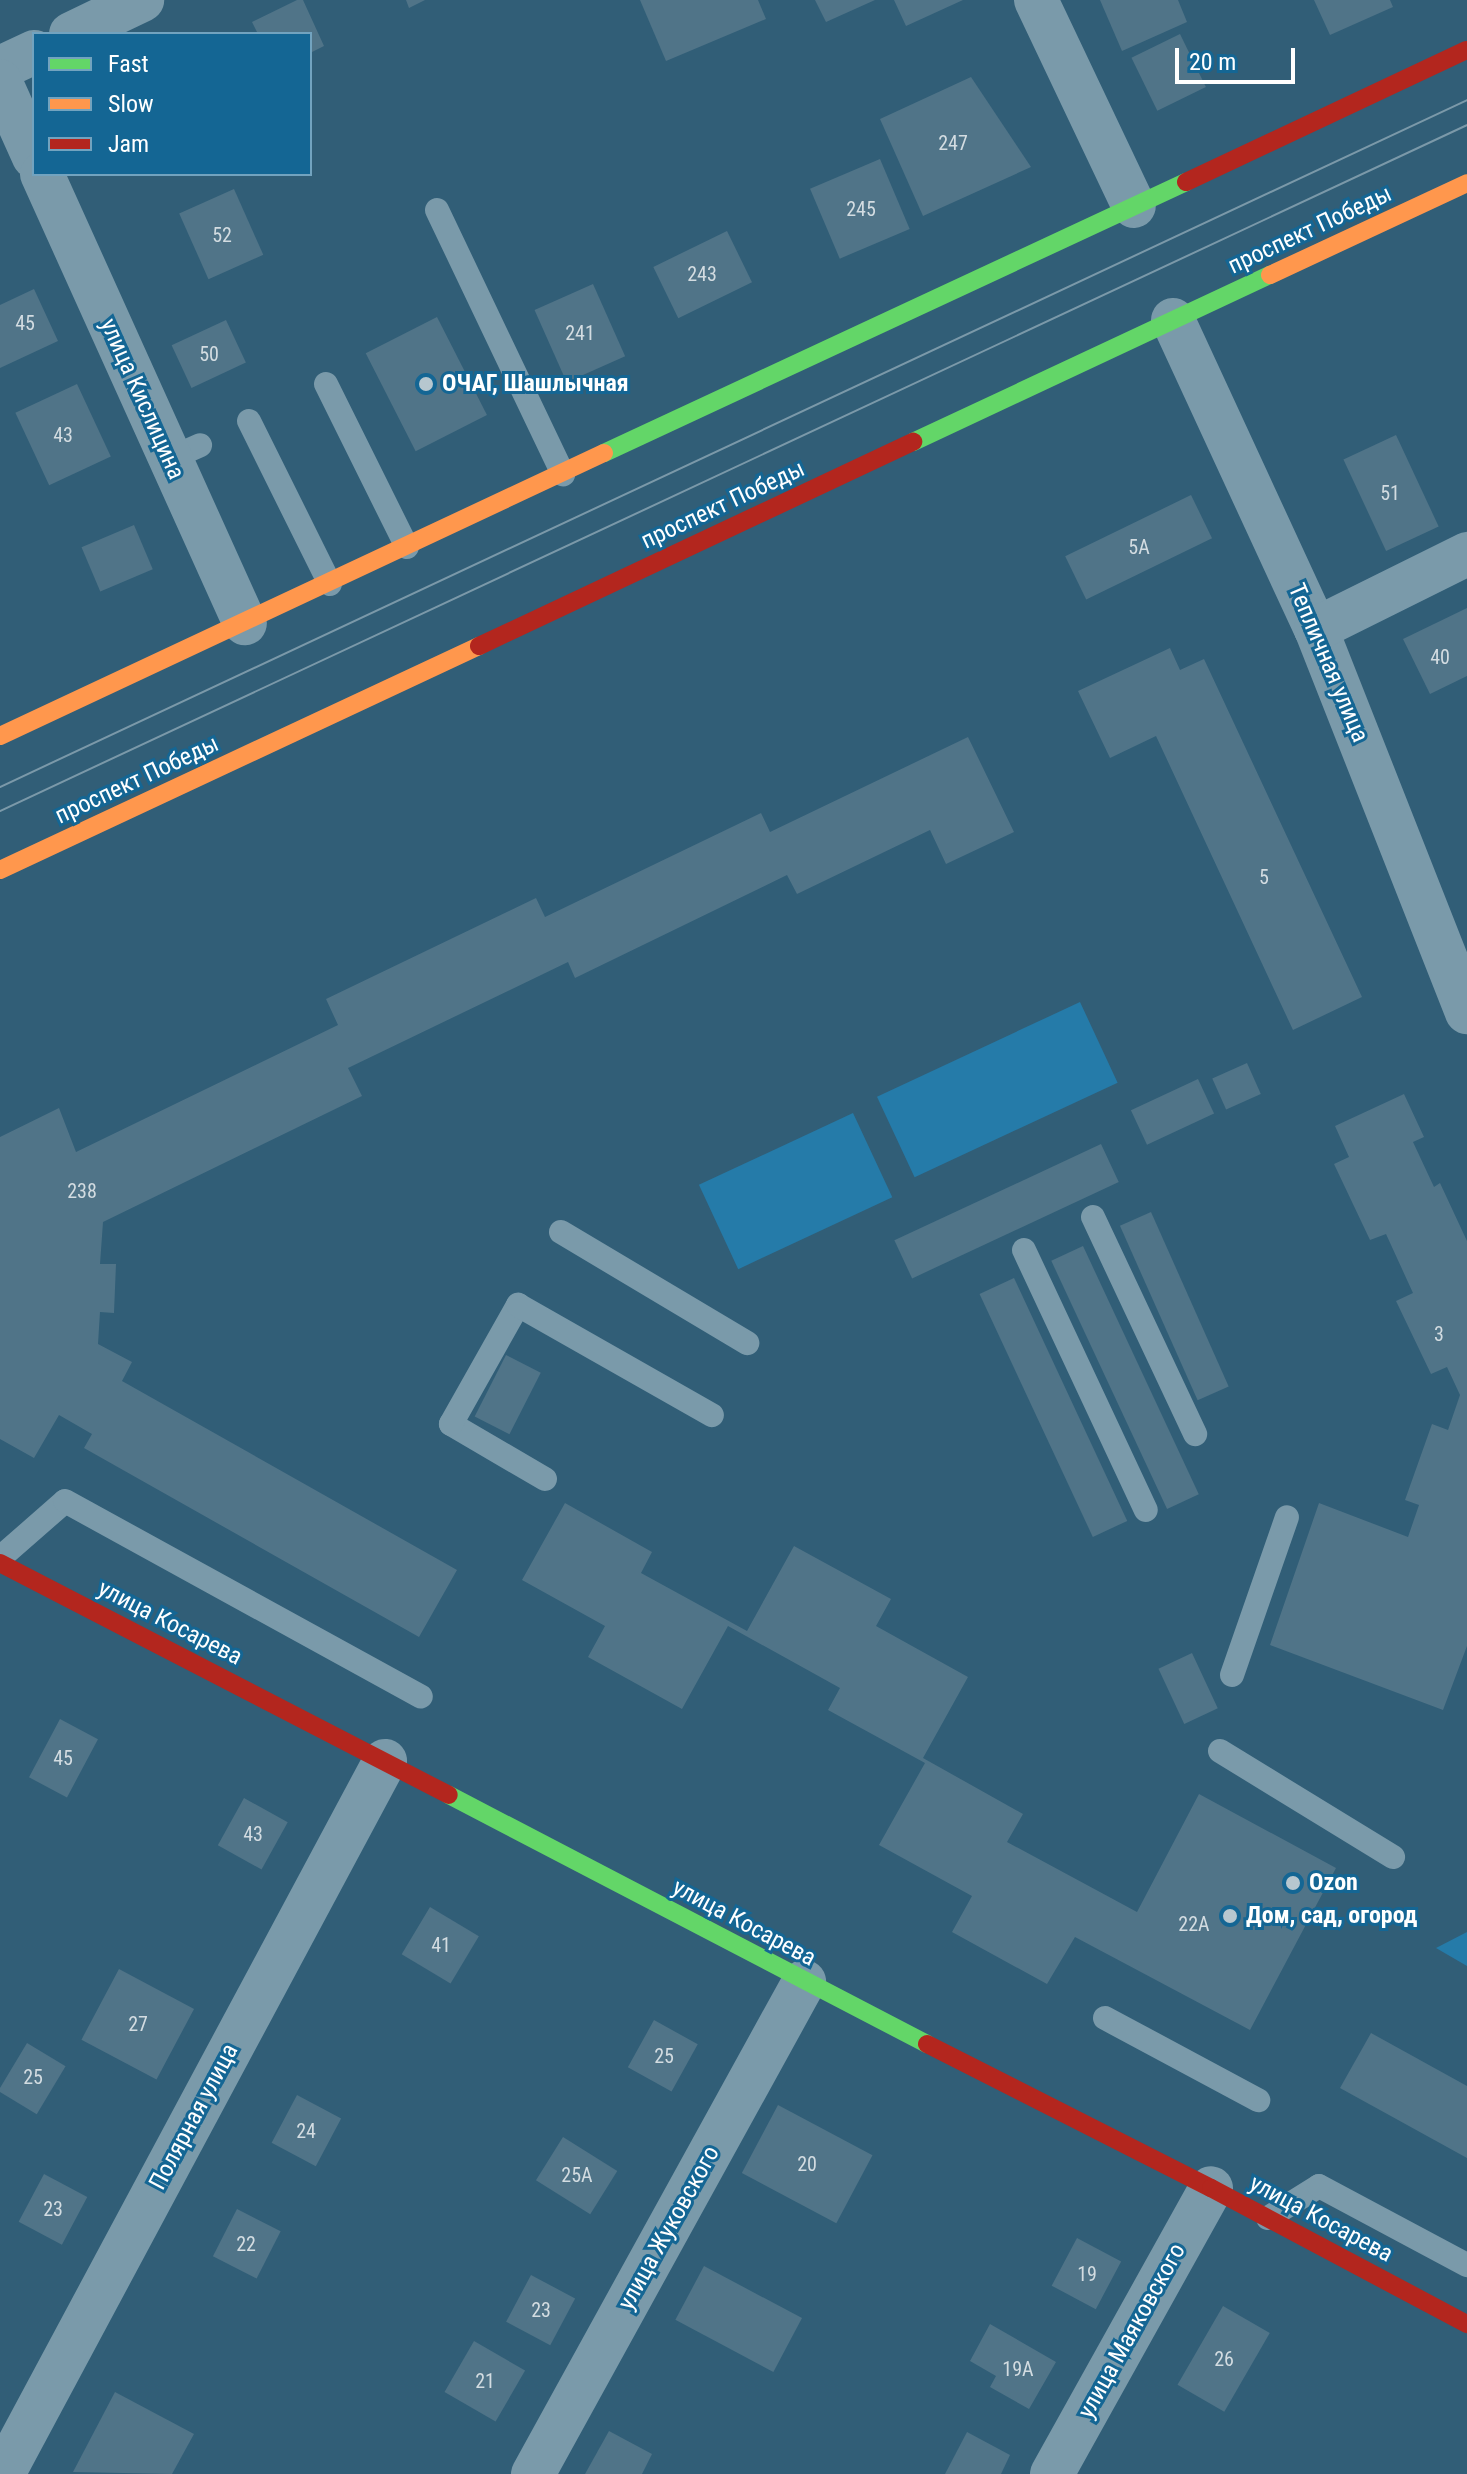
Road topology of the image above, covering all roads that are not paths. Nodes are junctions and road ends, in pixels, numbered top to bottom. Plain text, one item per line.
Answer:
1 (142, 0) edge
2 (1036, 0) edge
3 (75, 32) edge
4 (1467, 50) edge
5 (32, 53) edge
6 (0, 68) edge
7 (0, 81) edge
8 (32, 153) edge
9 (43, 176) edge
10 (1467, 183) edge
11 (1134, 206) junction
12 (437, 210) dead end
13 (1173, 320) junction
14 (326, 384) dead end
15 (249, 421) dead end
16 (563, 474) junction
17 (407, 547) junction
18 (1467, 554) edge
19 (330, 584) junction
20 (245, 623) junction
21 (1316, 629) junction
22 (0, 736) edge
23 (0, 870) edge
24 (1467, 1012) edge
25 (1093, 1217) dead end
26 (561, 1232) dead end
27 (1024, 1250) dead end
28 (747, 1343) dead end
29 (712, 1415) dead end
30 (1195, 1434) dead end
31 (545, 1479) dead end
32 (1146, 1510) dead end
33 (1287, 1517) dead end
34 (0, 1561) edge
35 (1232, 1675) dead end
36 (421, 1697) dead end
37 (1220, 1751) dead end
38 (385, 1761) junction
39 (1393, 1857) dead end
40 (804, 1982) junction
41 (1105, 2018) dead end
42 (1258, 2100) dead end
43 (1211, 2188) junction
44 (1268, 2218) junction
45 (1467, 2265) edge
46 (1467, 2324) edge
47 (3, 2474) edge
48 (533, 2474) edge
49 (1052, 2474) edge

1 - 3 street
2 - 11 street
4 - 11 main road
5 - 6 street
7 - 8 street
9 - 20 street, улица Кислицина
10 - 13 main road, проспект Победы
11 - 16 main road
12 - 16 lane
13 - 21 street, Тепличная улица
13 - 23 main road, проспект Победы
14 - 17 lane
15 - 19 lane
16 - 17 main road
17 - 19 main road
18 - 21 street
19 - 20 main road
20 - 22 main road
21 - 24 street, Тепличная улица
25 - 30 lane
26 - 28 lane
27 - 32 lane
29 - 31 lane
33 - 35 lane
34 - 36 lane
34 - 38 main road, улица Косарева
37 - 39 lane
38 - 40 main road, улица Косарева
38 - 47 street, Полярная улица
40 - 43 main road, улица Косарева
40 - 48 street, улица Жуковского
41 - 42 lane
43 - 44 main road, улица Косарева
43 - 49 street, улица Маяковского
44 - 45 lane
44 - 46 main road, улица Косарева

